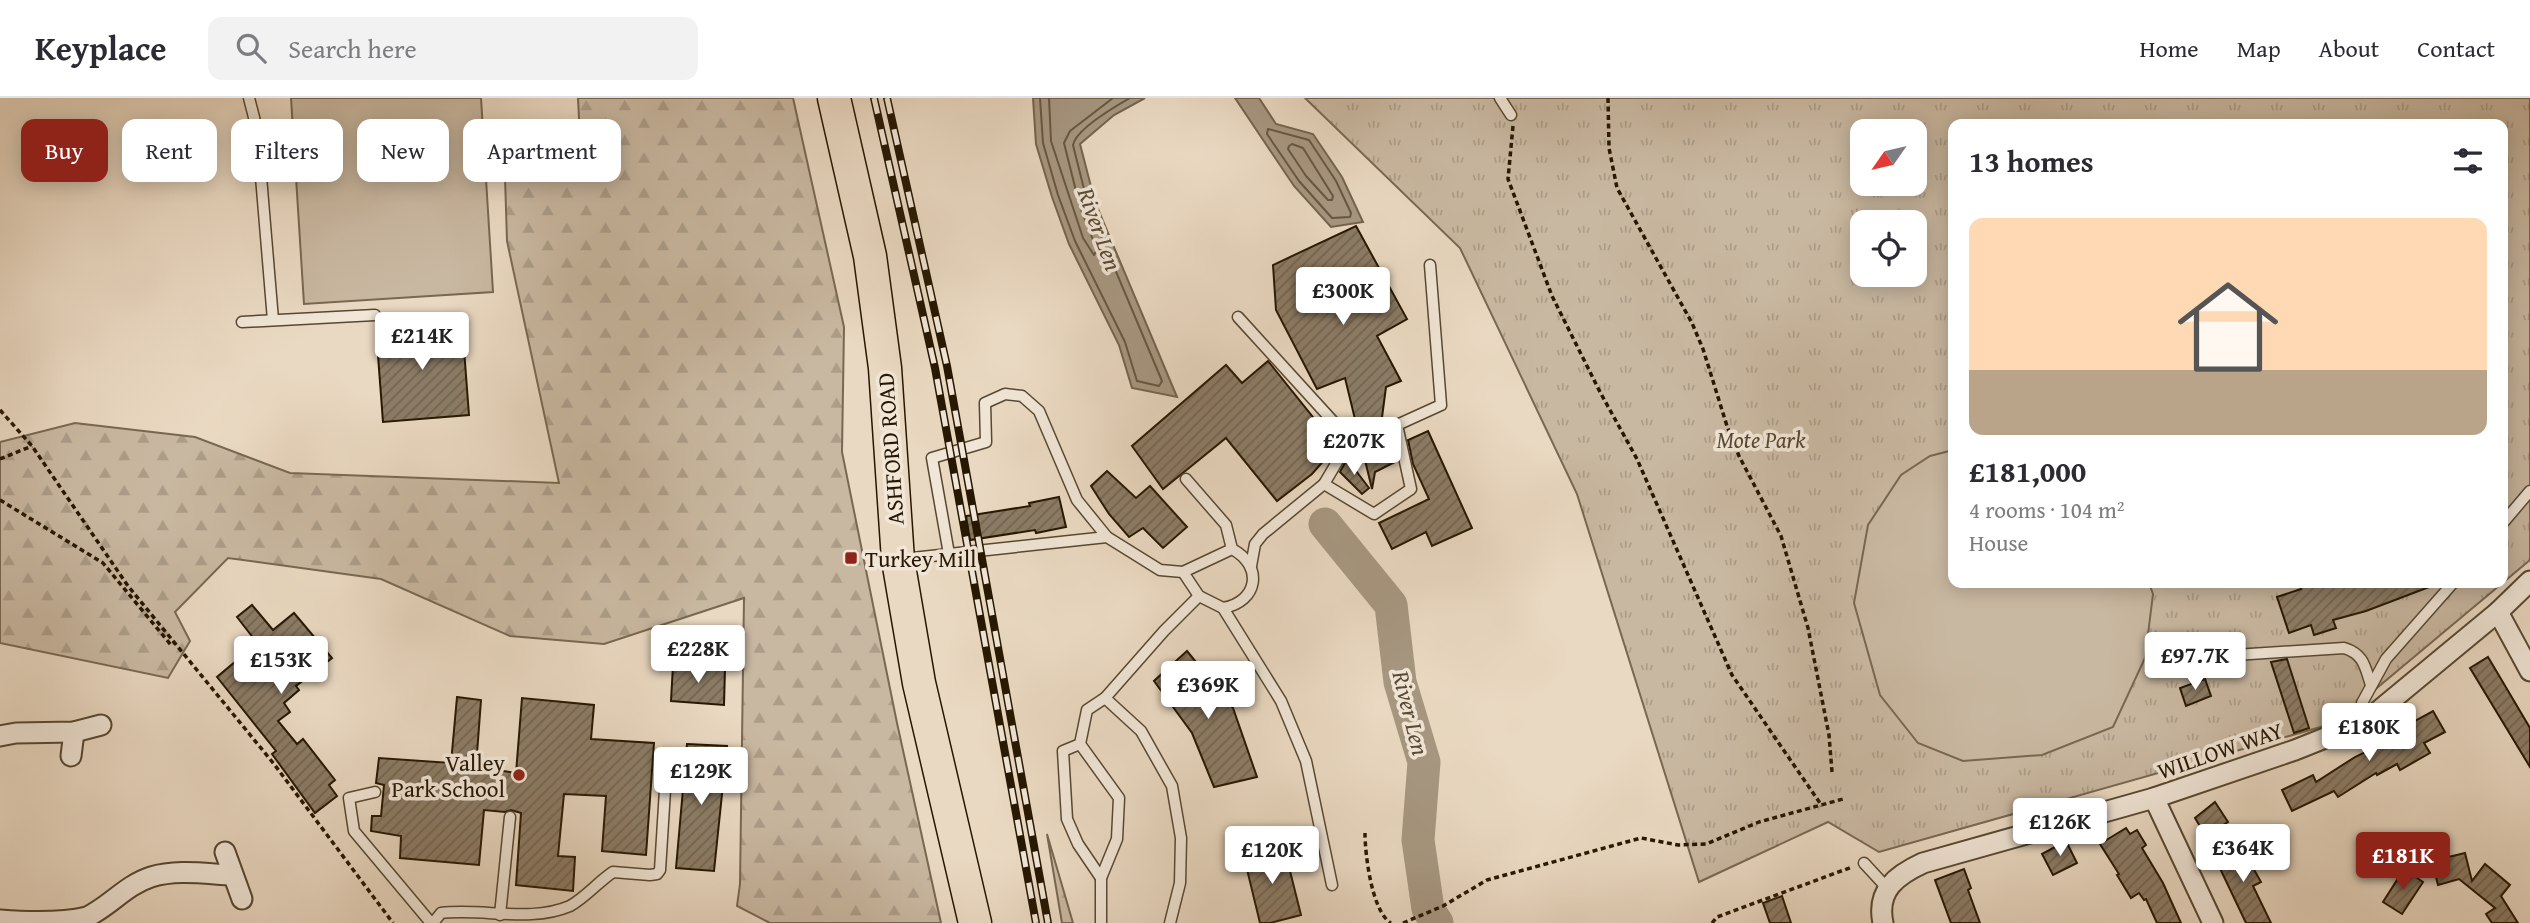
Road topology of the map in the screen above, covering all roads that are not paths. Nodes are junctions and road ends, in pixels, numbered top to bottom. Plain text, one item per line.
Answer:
1 (250, 98) edge
2 (834, 98) edge
3 (1500, 98) edge
4 (1513, 116) road end
5 (1430, 265) dead end
6 (375, 315) dead end
7 (1238, 317) dead end
8 (274, 320) junction
9 (242, 323) dead end
10 (1186, 479) dead end
11 (1324, 484) junction
12 (2530, 491) edge
13 (2508, 517) edge
14 (1107, 537) junction
15 (1232, 549) junction
16 (948, 554) junction
17 (898, 560) junction
18 (1251, 566) junction
19 (1182, 572) junction
20 (2530, 582) edge
21 (2449, 588) edge
22 (1199, 596) junction
23 (1223, 608) junction
24 (2498, 612) junction
25 (2235, 655) dead end
26 (2530, 671) edge
27 (2371, 685) junction
28 (1105, 698) junction
29 (2365, 722) junction
30 (101, 725) dead end
31 (74, 732) junction
32 (0, 736) edge
33 (1080, 744) junction
34 (71, 756) dead end
35 (666, 774) dead end
36 (375, 792) dead end
37 (2154, 798) junction
38 (510, 817) dead end
39 (225, 852) dead end
40 (1864, 863) road end
41 (233, 874) junction
42 (1101, 877) junction
43 (1332, 885) dead end
44 (1888, 889) junction
45 (242, 899) dead end
46 (500, 915) junction
47 (0, 920) edge
48 (432, 923) edge
49 (975, 923) edge
50 (1101, 923) edge
51 (1170, 923) edge
52 (1883, 923) edge
53 (2213, 923) edge

1 - 8 lane
2 - 17 main road, ASHFORD ROAD
3 - 4 lane
5 - 11 lane
6 - 8 lane
7 - 11 lane
8 - 9 lane
10 - 15 lane
11 - 18 lane
12 - 13 lane
14 - 16 lane
14 - 16 lane
14 - 19 lane
15 - 18 lane
15 - 19 lane
16 - 17 lane
17 - 49 main road, ASHFORD ROAD
18 - 23 lane
19 - 22 lane
20 - 24 street, WILLOW WAY
21 - 27 lane
22 - 23 lane
22 - 28 lane
23 - 43 lane
24 - 26 street
24 - 29 street, WILLOW WAY
25 - 27 lane
27 - 29 lane
28 - 33 lane
28 - 51 lane
29 - 37 street, WILLOW WAY
30 - 31 street
31 - 32 street
31 - 34 street
33 - 42 lane
33 - 42 lane
35 - 46 lane
36 - 48 lane
37 - 44 street, WILLOW WAY
37 - 53 street
38 - 46 lane
39 - 41 street
40 - 44 lane
41 - 45 street
41 - 47 street
42 - 50 lane
44 - 52 street
46 - 48 lane

